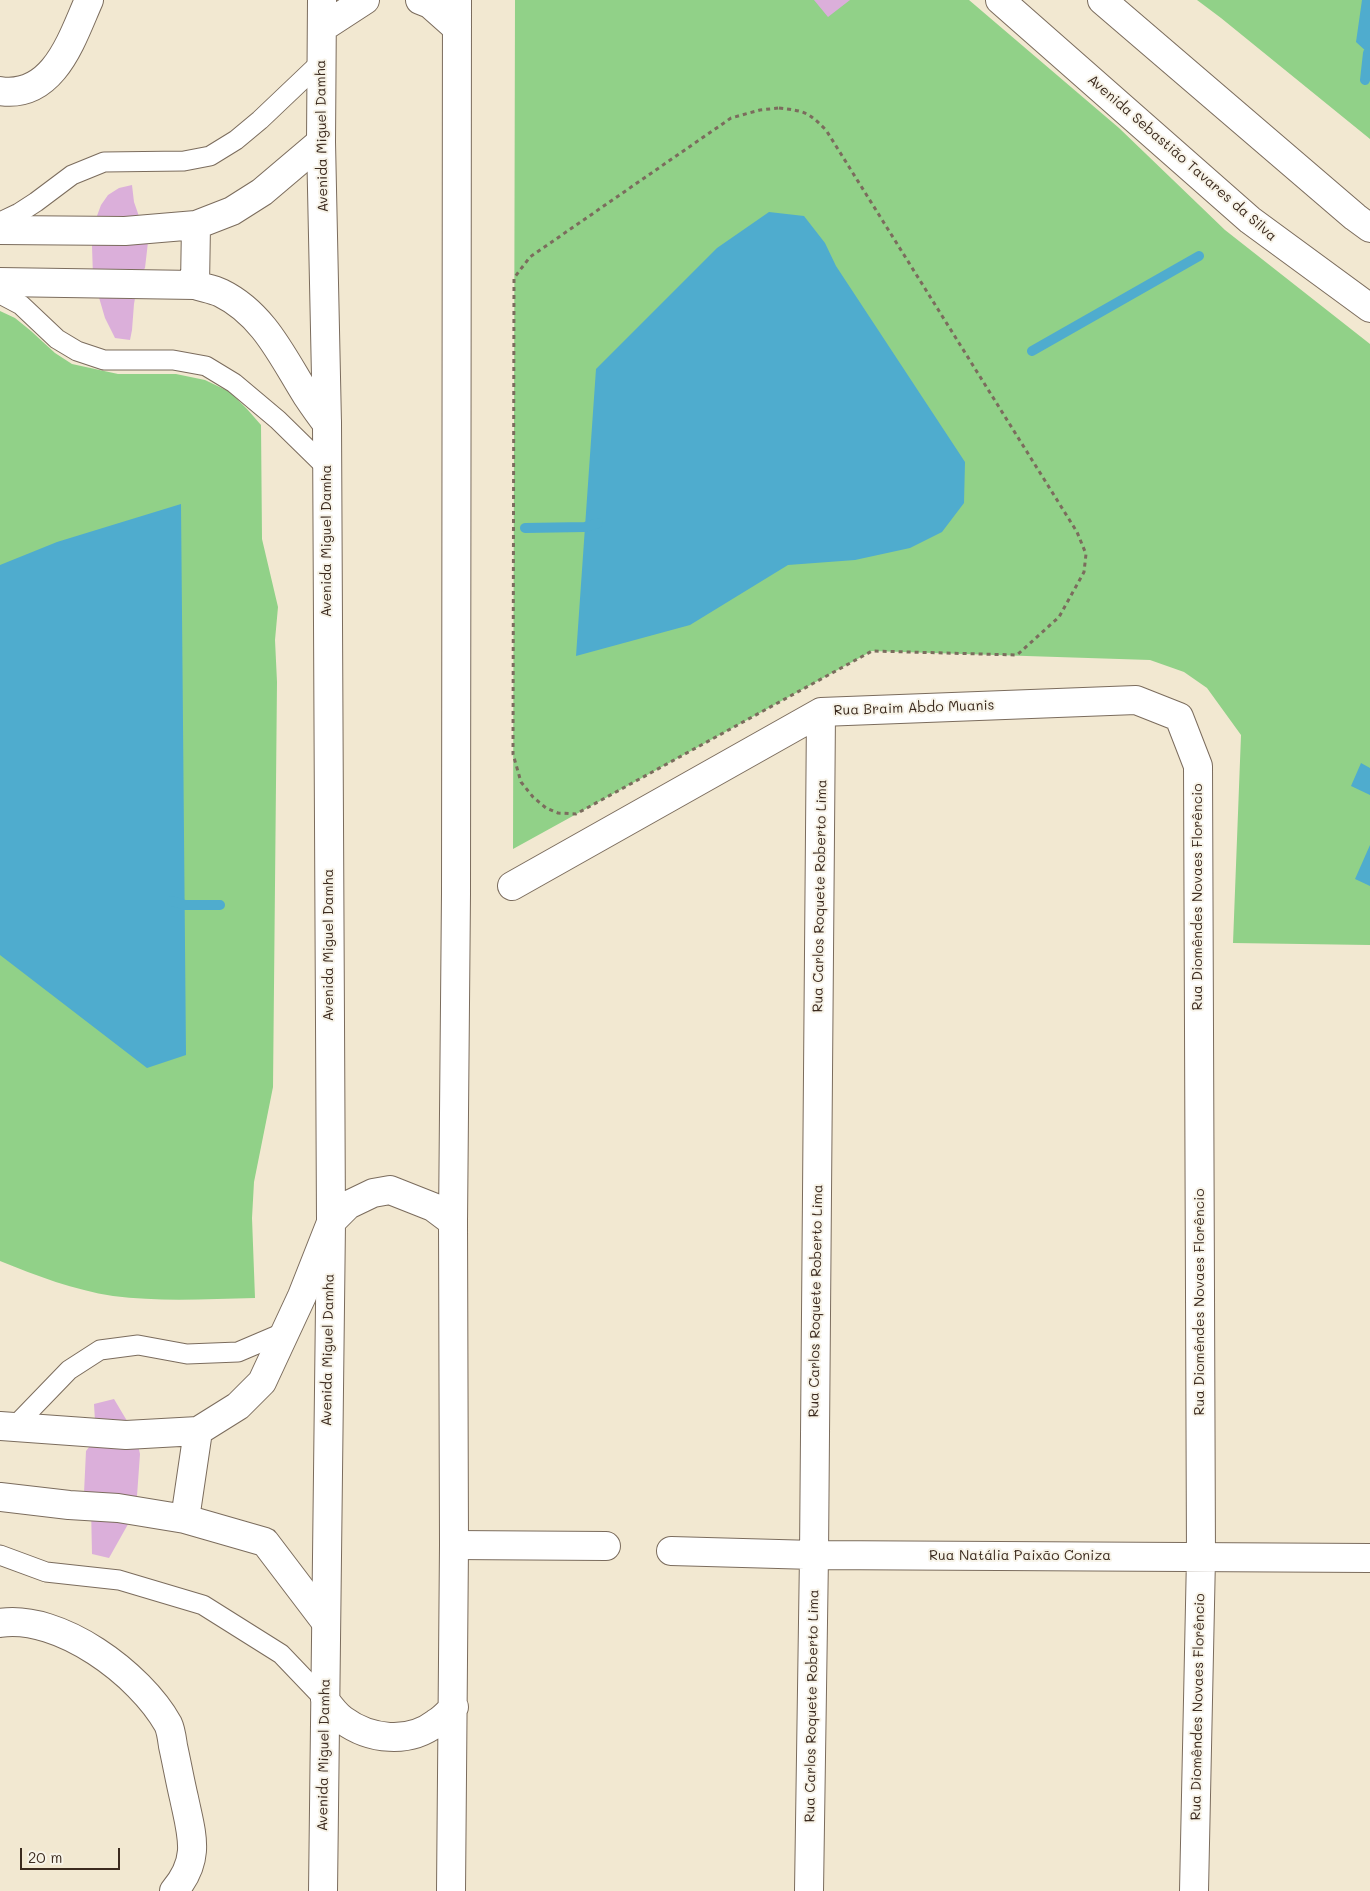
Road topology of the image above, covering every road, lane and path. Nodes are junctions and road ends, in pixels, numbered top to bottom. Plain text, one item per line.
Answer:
1 (89, 0) edge
2 (322, 0) edge
3 (365, 0) edge
4 (420, 0) edge
5 (457, 0) edge
6 (1000, 0) edge
7 (1102, 0) edge
8 (322, 28) junction
9 (457, 28) junction
10 (321, 62) junction
11 (0, 91) edge
12 (321, 142) junction
13 (0, 222) edge
14 (196, 225) junction
15 (1370, 228) edge
16 (0, 230) edge
17 (0, 282) edge
18 (195, 285) junction
19 (0, 294) edge
20 (1370, 308) edge
21 (327, 424) junction
22 (327, 468) junction
23 (1077, 532) joint
24 (821, 712) junction
25 (1179, 717) joint
26 (512, 886) dead end
27 (331, 1222) junction
28 (452, 1222) junction
29 (285, 1332) junction
30 (6, 1427) edge
31 (198, 1431) junction
32 (0, 1497) edge
33 (184, 1519) junction
34 (454, 1545) junction
35 (606, 1546) dead end
36 (671, 1552) dead end
37 (0, 1555) edge
38 (814, 1555) junction
39 (1201, 1557) junction
40 (1370, 1558) edge
41 (325, 1621) junction
42 (0, 1623) edge
43 (325, 1700) junction
44 (454, 1708) junction
45 (174, 1891) edge
46 (322, 1891) edge
47 (451, 1891) edge
48 (809, 1891) edge
49 (1194, 1891) edge

1 - 11 street
2 - 8 street, Avenida Miguel Damha
3 - 8 street
4 - 9 street
5 - 9 street
6 - 20 street, Avenida Sebastião Tavares da Silva
7 - 15 street
8 - 10 street, Avenida Miguel Damha
9 - 28 street
10 - 12 street, Avenida Miguel Damha
10 - 13 lane
12 - 14 street
12 - 21 street, Avenida Miguel Damha
14 - 16 street
14 - 18 street
17 - 18 street
18 - 21 street
19 - 22 lane
21 - 22 street, Avenida Miguel Damha
22 - 27 street, Avenida Miguel Damha
23 - 23 path
24 - 25 street, Rua Braim Abdo Muanis
24 - 26 street, Rua Braim Abdo Muanis
24 - 38 street, Rua Carlos Roquete Roberto Lima
25 - 39 street, Rua Diomêndes Novaes Florêncio
27 - 28 street
27 - 29 street
27 - 41 street, Avenida Miguel Damha
28 - 34 street
29 - 30 lane
29 - 31 street
30 - 31 street
31 - 33 street
32 - 33 street
33 - 41 street
34 - 35 street
34 - 44 street
36 - 38 street, Rua Natália Paixão Coniza
37 - 43 lane
38 - 39 street, Rua Natália Paixão Coniza
38 - 48 street, Rua Carlos Roquete Roberto Lima
39 - 40 street, Rua Natália Paixão Coniza
39 - 49 street, Rua Diomêndes Novaes Florêncio
41 - 43 street, Avenida Miguel Damha
42 - 45 street
43 - 44 street
43 - 46 street, Avenida Miguel Damha
44 - 47 street

